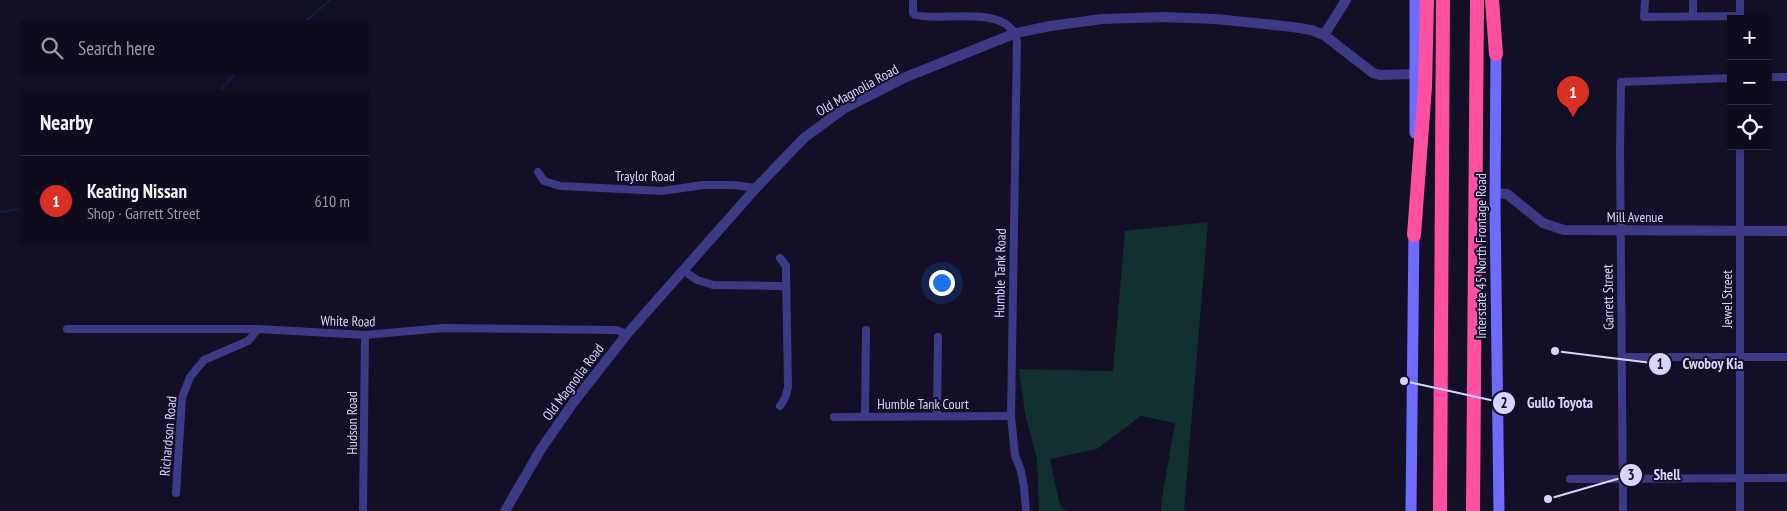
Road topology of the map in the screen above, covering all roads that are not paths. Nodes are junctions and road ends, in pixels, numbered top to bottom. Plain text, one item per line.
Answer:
1 (913, 0) edge
2 (1346, 0) edge
3 (1414, 0) edge
4 (1427, 0) edge
5 (1443, 0) edge
6 (1477, 0) edge
7 (1492, 0) edge
8 (1497, 0) edge
9 (1645, 0) edge
10 (1694, 0) edge
11 (1740, 0) edge
12 (1740, 15) edge
13 (1693, 16) junction
14 (1727, 17) edge
15 (1016, 33) junction
16 (1324, 35) junction
17 (1496, 54) junction
18 (1415, 74) junction
19 (1772, 77) edge
20 (1787, 77) edge
21 (1727, 78) edge
22 (1740, 150) edge
23 (538, 172) dead end
24 (756, 188) junction
25 (1495, 194) junction
26 (1739, 230) junction
27 (1787, 230) edge
28 (1620, 232) junction
29 (1414, 235) junction
30 (780, 258) dead end
31 (684, 271) junction
32 (786, 286) junction
33 (67, 329) dead end
34 (258, 330) junction
35 (866, 330) dead end
36 (627, 334) junction
37 (365, 335) junction
38 (938, 337) dead end
39 (1787, 356) edge
40 (1622, 357) junction
41 (1740, 357) junction
42 (780, 406) dead end
43 (938, 416) junction
44 (1011, 416) junction
45 (834, 417) dead end
46 (865, 417) junction
47 (1740, 478) junction
48 (1787, 478) edge
49 (1570, 479) dead end
50 (1623, 479) junction
51 (176, 493) dead end
52 (363, 511) edge
53 (505, 511) edge
54 (1026, 511) edge
55 (1411, 511) edge
56 (1440, 511) edge
57 (1473, 511) edge
58 (1498, 511) edge
59 (1623, 511) edge
60 (1740, 511) edge

1 - 15 street
2 - 16 street
3 - 18 main road
4 - 29 highway
5 - 56 highway
6 - 57 highway
7 - 17 highway
8 - 17 main road, Interstate 45 North Frontage Road
9 - 13 street
10 - 13 street
11 - 12 street
13 - 14 street
15 - 16 street, Old Magnolia Road
15 - 24 street, Old Magnolia Road
15 - 44 street, Humble Tank Road
16 - 18 street
17 - 25 main road, Interstate 45 North Frontage Road
18 - 29 main road
19 - 20 street
21 - 28 street, Garrett Street
22 - 26 street, Jewel Street
23 - 24 street, Traylor Road
24 - 31 street, Old Magnolia Road
25 - 28 street, Mill Avenue
25 - 58 main road, Interstate 45 North Frontage Road
26 - 27 street, Mill Avenue
26 - 28 street, Mill Avenue
26 - 41 street, Jewel Street
28 - 40 street, Garrett Street
29 - 55 main road
30 - 32 street
31 - 32 street
31 - 36 street, Old Magnolia Road
32 - 42 street
33 - 34 street, White Road
34 - 37 street, White Road
34 - 51 street, Richardson Road
35 - 46 street
36 - 37 street, White Road
36 - 53 street, Old Magnolia Road
37 - 52 street, Hudson Road
38 - 43 street
39 - 41 street
40 - 41 street
40 - 50 street, Garrett Street
41 - 47 street, Jewel Street
43 - 44 street, Humble Tank Court
43 - 46 street, Humble Tank Court
44 - 54 street, Humble Tank Road
45 - 46 street, Humble Tank Court
47 - 48 street
47 - 50 street
47 - 60 street, Jewel Street
49 - 50 street
50 - 59 street, Garrett Street

